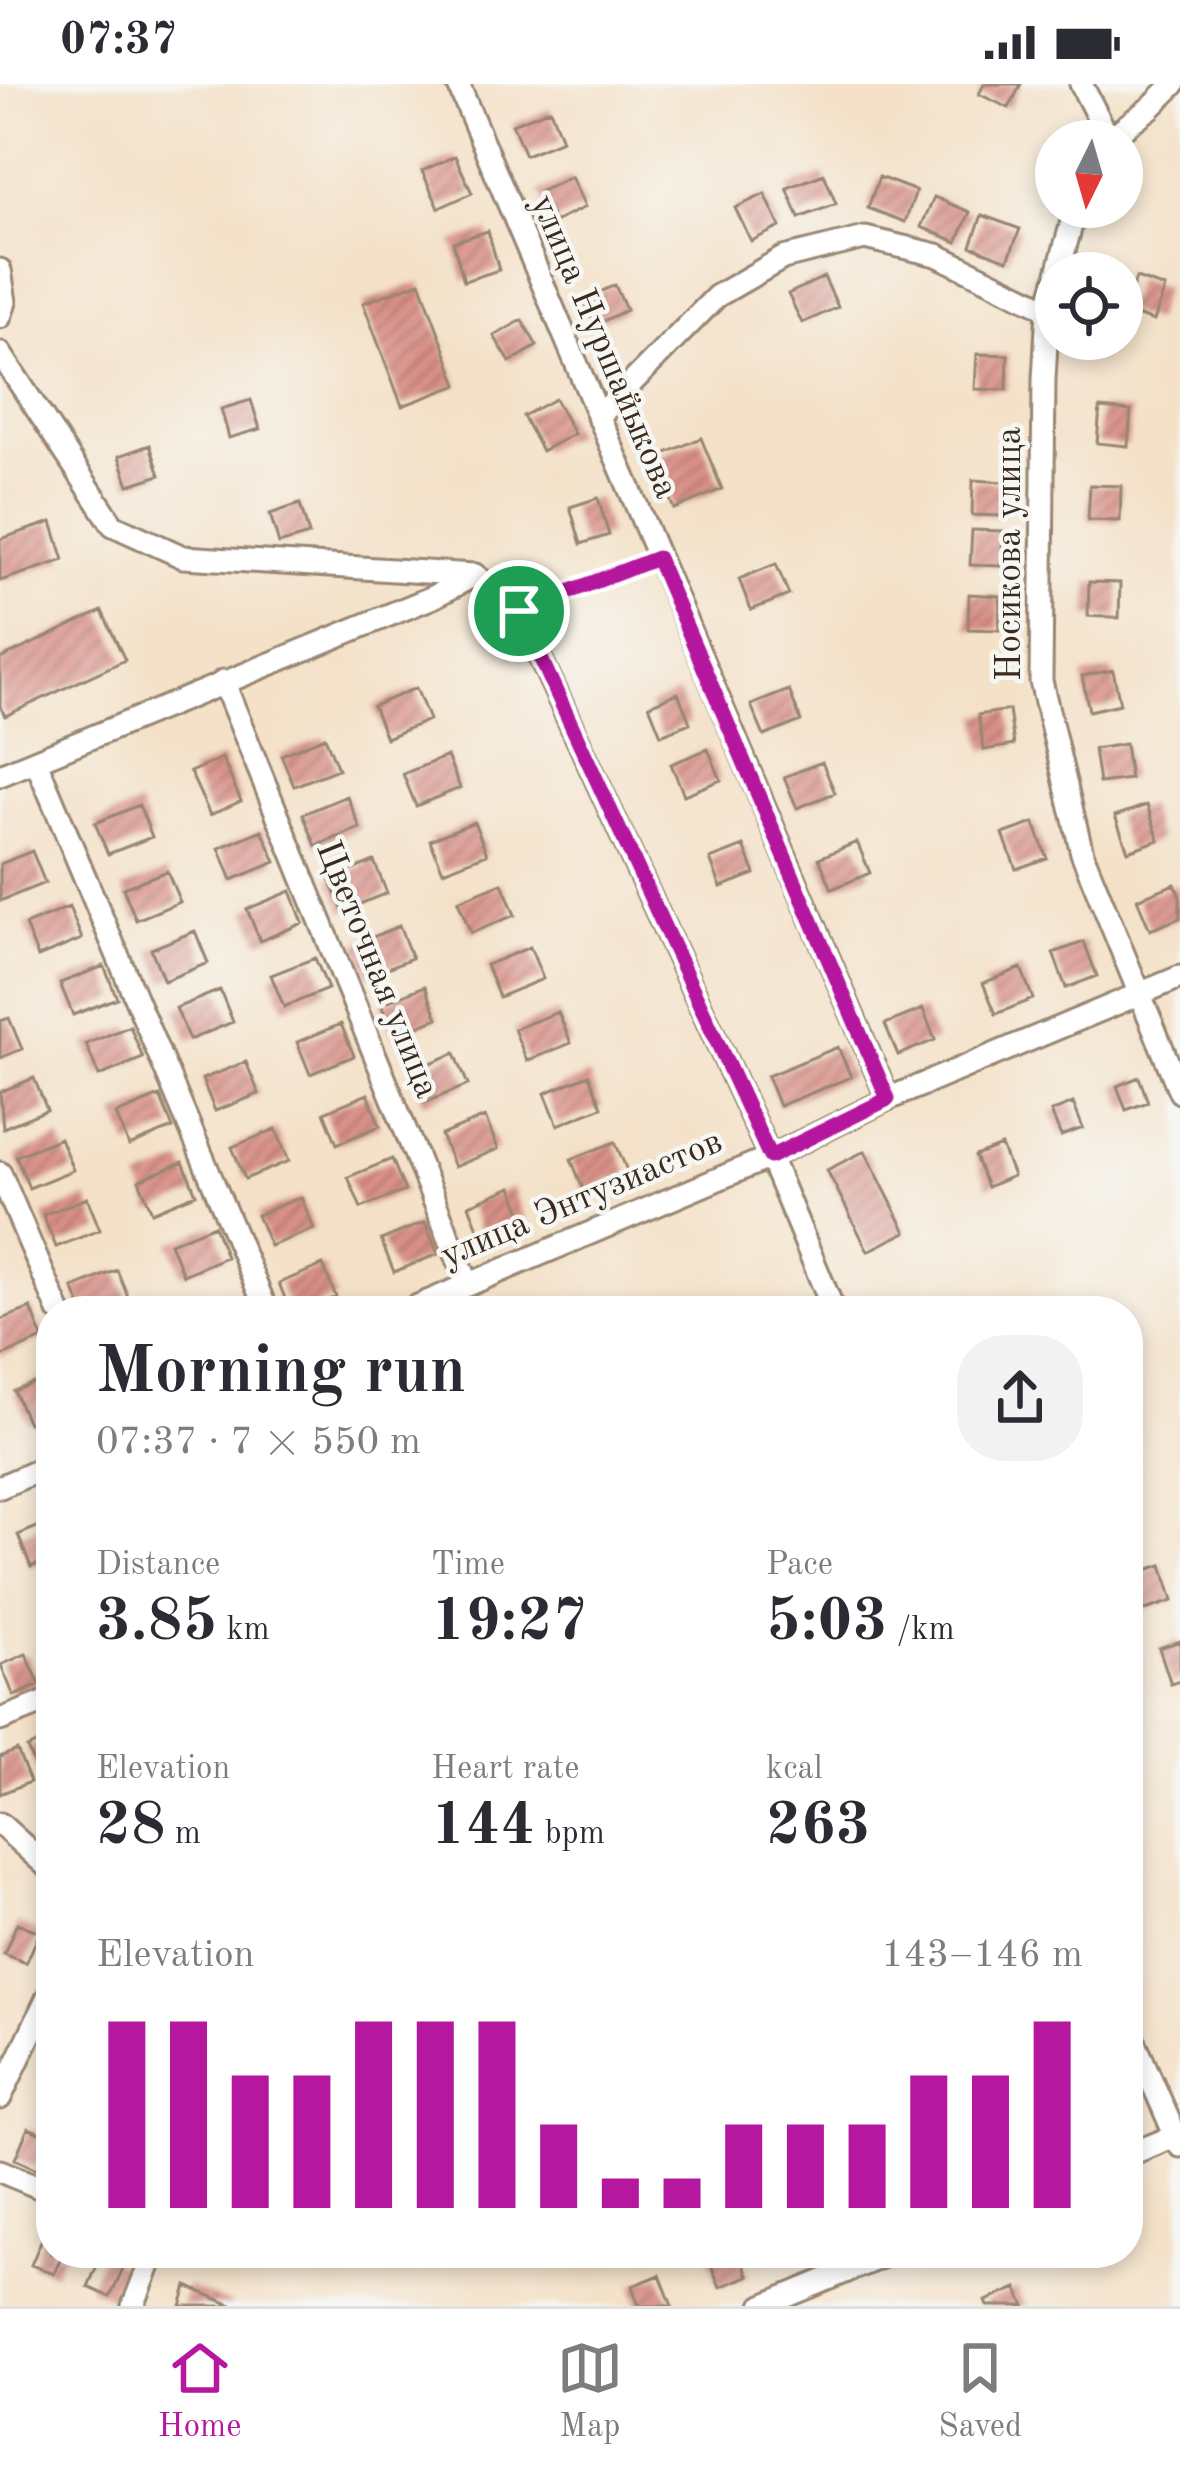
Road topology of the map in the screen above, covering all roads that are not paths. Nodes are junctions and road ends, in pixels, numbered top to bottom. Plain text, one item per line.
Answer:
1 (458, 84) edge
2 (1082, 84) edge
3 (1174, 84) edge
4 (1098, 120) edge
5 (1133, 120) edge
6 (0, 270) edge
7 (1035, 303) edge
8 (0, 317) edge
9 (1044, 360) edge
10 (4, 366) edge
11 (598, 417) junction
12 (475, 575) junction
13 (223, 680) junction
14 (36, 760) junction
15 (0, 775) edge
16 (1180, 977) edge
17 (1140, 993) junction
18 (1180, 1092) edge
19 (888, 1099) junction
20 (770, 1157) junction
21 (0, 1173) edge
22 (468, 1284) junction
23 (52, 1296) edge
24 (261, 1296) edge
25 (440, 1296) edge
26 (828, 1296) edge
27 (36, 1471) edge
28 (0, 1487) edge
29 (36, 1706) edge
30 (0, 1720) edge
31 (0, 1824) edge
32 (36, 1856) edge
33 (36, 2022) edge
34 (1143, 2061) edge
35 (0, 2098) edge
36 (1178, 2141) edge
37 (1143, 2151) edge
38 (0, 2171) edge
39 (36, 2186) edge
40 (148, 2268) edge
41 (856, 2268) edge
42 (133, 2306) edge
43 (764, 2306) edge

1 - 11 street, улица Нуршайыкова
2 - 4 street
3 - 5 street
6 - 8 street
7 - 11 street
9 - 17 street, Носикова улица
10 - 12 street
11 - 19 street, улица Нуршайыкова
12 - 13 street
12 - 20 street
13 - 14 street
13 - 22 street, Цветочная улица
14 - 15 street
14 - 24 street
16 - 17 street, улица Энтузиастов
17 - 18 street, Носикова улица
17 - 19 street, улица Энтузиастов
19 - 20 street, улица Энтузиастов
20 - 22 street, улица Энтузиастов
20 - 26 street
21 - 23 street
22 - 25 street, улица Энтузиастов
27 - 28 street
29 - 30 street
31 - 32 street
33 - 35 street
34 - 36 street
36 - 37 street
38 - 39 street
40 - 42 street
41 - 43 street

